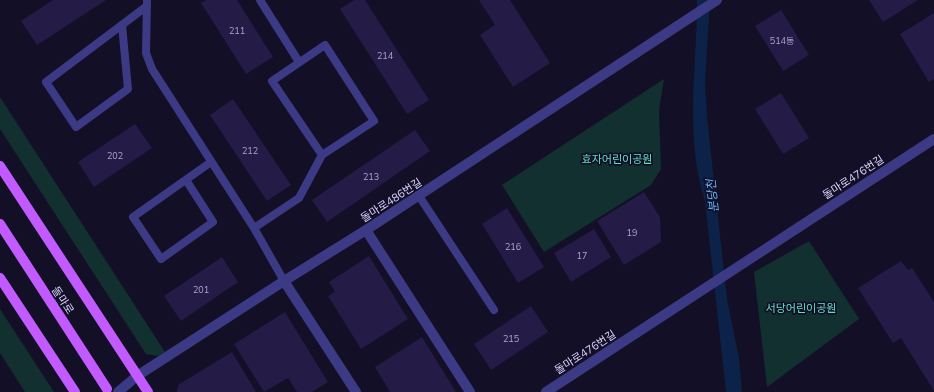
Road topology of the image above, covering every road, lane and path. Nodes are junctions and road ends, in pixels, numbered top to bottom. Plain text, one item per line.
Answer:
1 (260, 0) edge
2 (718, 0) edge
3 (147, 3) edge
4 (122, 25) junction
5 (299, 62) junction
6 (934, 139) edge
7 (322, 155) junction
8 (211, 162) junction
9 (0, 166) edge
10 (186, 180) junction
11 (419, 196) junction
12 (0, 224) edge
13 (254, 228) junction
14 (366, 230) junction
15 (0, 278) edge
16 (284, 281) junction
17 (494, 310) dead end
18 (137, 376) junction
19 (107, 389) dead end
20 (75, 392) edge
21 (118, 392) edge
22 (148, 392) edge
23 (356, 392) edge
24 (470, 392) edge
25 (546, 392) edge

1 - 5 lane
2 - 11 street, 돌마로486번길
3 - 4 lane
3 - 8 lane
4 - 4 lane
5 - 7 lane
5 - 7 lane
6 - 25 street, 돌마로476번길
7 - 13 lane
8 - 10 lane
8 - 13 lane
9 - 18 main road
10 - 10 lane
11 - 14 street, 돌마로486번길
11 - 17 lane
12 - 19 main road, 돌마로
13 - 16 lane
14 - 16 street, 돌마로486번길
14 - 24 street
15 - 20 main road
16 - 18 street, 돌마로486번길
16 - 23 street
18 - 21 street, 돌마로486번길
18 - 22 main road

